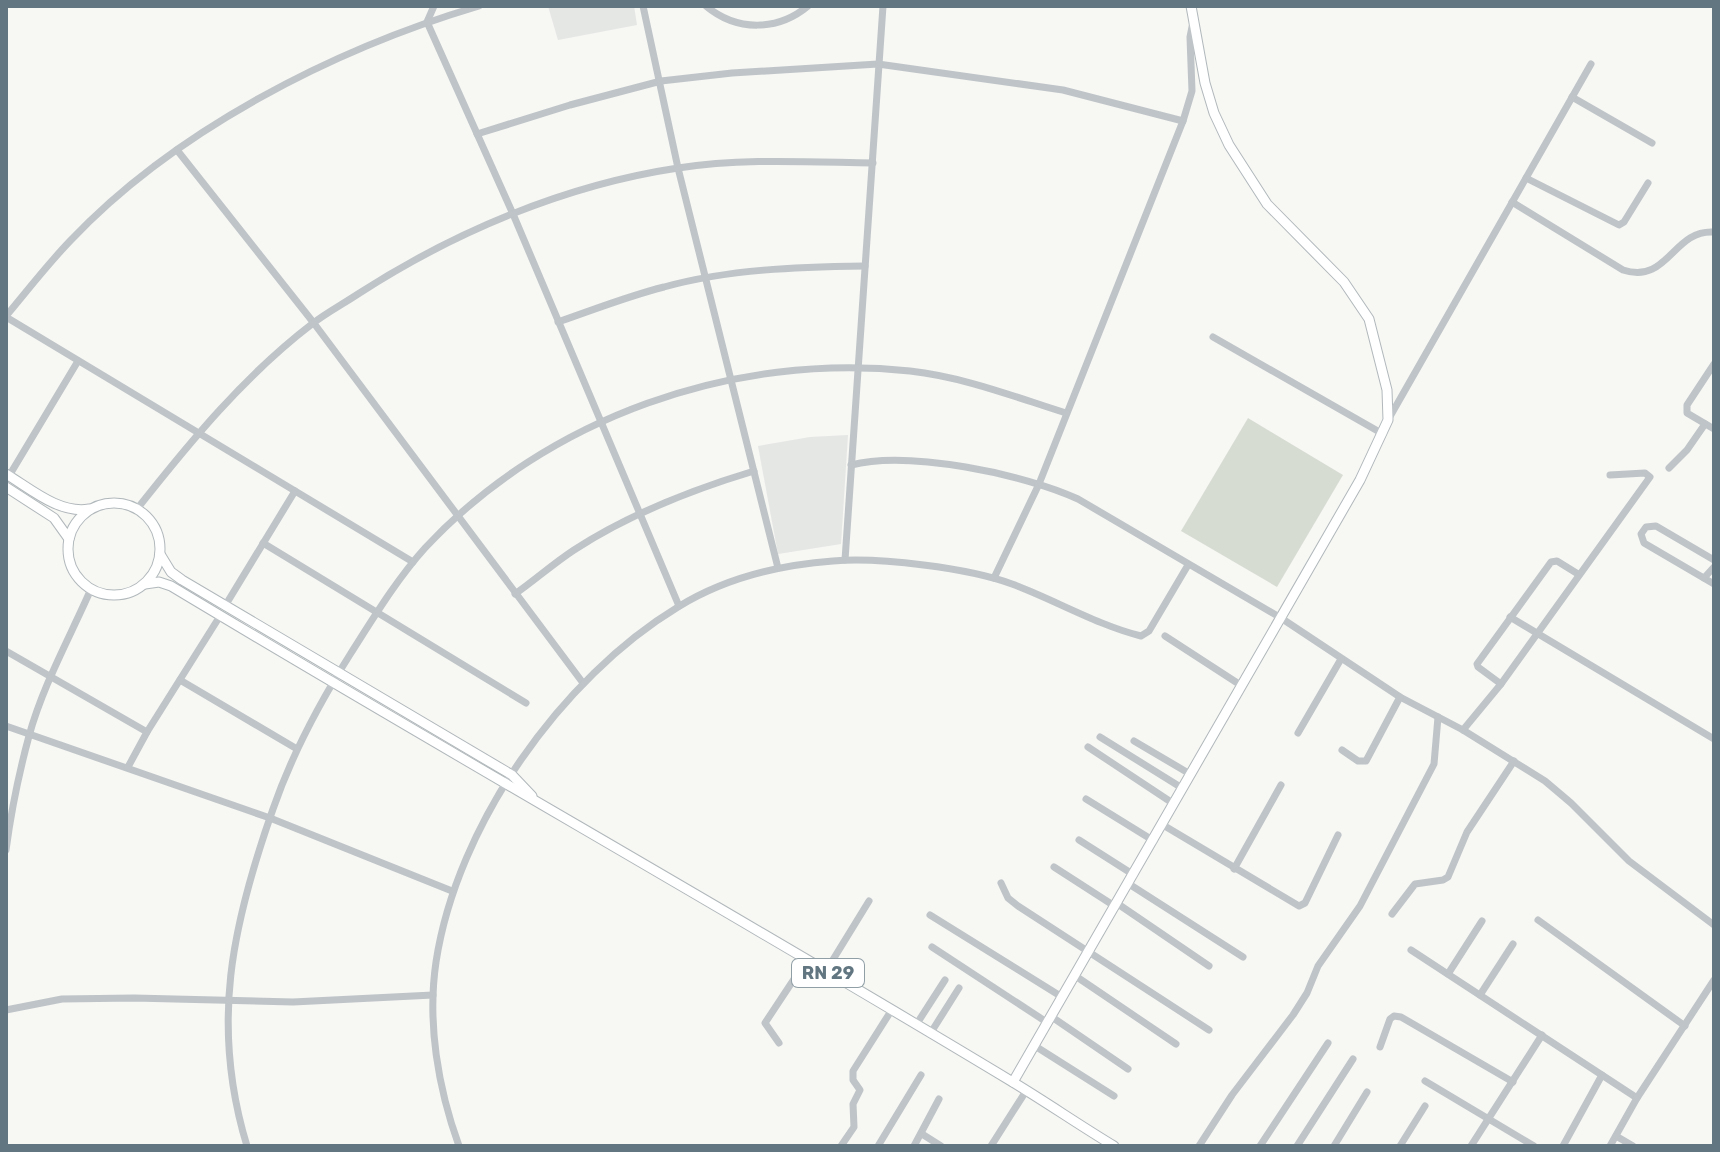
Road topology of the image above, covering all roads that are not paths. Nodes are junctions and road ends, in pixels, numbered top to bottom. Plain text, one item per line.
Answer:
1 (434, 6) edge
2 (479, 6) edge
3 (643, 6) edge
4 (706, 6) edge
5 (808, 6) edge
6 (883, 6) edge
7 (1191, 6) edge
8 (427, 22) junction
9 (1193, 22) junction
10 (878, 64) junction
11 (1591, 64) dead end
12 (661, 81) junction
13 (1572, 97) junction
14 (1183, 121) junction
15 (477, 134) junction
16 (1652, 143) dead end
17 (177, 150) junction
18 (873, 163) junction
19 (678, 168) junction
20 (1526, 178) junction
21 (1648, 183) dead end
22 (1512, 202) junction
23 (513, 214) junction
24 (1714, 232) edge
25 (865, 266) junction
26 (706, 278) junction
27 (6, 316) edge
28 (313, 322) junction
29 (558, 322) junction
30 (1213, 337) dead end
31 (78, 361) junction
32 (1714, 364) edge
33 (859, 367) junction
34 (732, 378) junction
35 (1066, 413) junction
36 (1388, 420) junction
37 (601, 422) junction
38 (1705, 424) junction
39 (1714, 429) edge
40 (197, 434) junction
41 (1383, 434) junction
42 (851, 465) junction
43 (1669, 468) dead end
44 (754, 471) junction
45 (7, 475) edge
46 (1610, 475) dead end
47 (1039, 484) junction
48 (6, 487) edge
49 (295, 491) junction
50 (93, 508) junction
51 (137, 509) junction
52 (640, 513) junction
53 (457, 517) junction
54 (69, 539) junction
55 (263, 543) junction
56 (160, 554) junction
57 (845, 560) junction
58 (1714, 560) edge
59 (413, 562) junction
60 (1188, 565) junction
61 (1714, 567) edge
62 (778, 568) junction
63 (1578, 574) junction
64 (994, 578) junction
65 (1704, 578) junction
66 (145, 584) junction
67 (1714, 584) edge
68 (91, 589) junction
69 (515, 594) junction
70 (679, 606) junction
71 (223, 611) junction
72 (377, 612) junction
73 (1510, 617) junction
74 (1281, 618) junction
75 (1538, 634) junction
76 (1165, 636) dead end
77 (6, 651) edge
78 (1341, 659) junction
79 (338, 673) junction
80 (52, 678) junction
81 (180, 680) junction
82 (583, 683) junction
83 (333, 684) junction
84 (1501, 684) junction
85 (1242, 686) junction
86 (1400, 697) junction
87 (526, 703) dead end
88 (1438, 717) junction
89 (6, 726) edge
90 (1463, 730) junction
91 (147, 732) junction
92 (1298, 733) dead end
93 (30, 735) junction
94 (1100, 737) dead end
95 (1714, 739) edge
96 (1134, 741) dead end
97 (1088, 747) dead end
98 (297, 749) junction
99 (1342, 750) dead end
100 (1514, 761) junction
101 (128, 767) junction
102 (1190, 774) junction
103 (512, 775) junction
104 (1281, 785) dead end
105 (506, 786) junction
106 (1182, 788) junction
107 (1086, 799) dead end
108 (540, 804) junction
109 (1174, 804) junction
110 (270, 818) junction
111 (1163, 825) junction
112 (1338, 835) dead end
113 (1079, 840) dead end
114 (1154, 841) junction
115 (6, 850) edge
116 (1054, 867) dead end
117 (1234, 869) junction
118 (1132, 879) junction
119 (1001, 883) dead end
120 (452, 891) junction
121 (869, 901) dead end
122 (1117, 905) junction
123 (1392, 914) dead end
124 (930, 915) dead end
125 (1538, 920) dead end
126 (1482, 921) dead end
127 (1714, 925) edge
128 (1513, 944) dead end
129 (932, 947) dead end
130 (1411, 950) dead end
131 (1088, 952) junction
132 (1243, 957) dead end
133 (806, 961) junction
134 (1209, 966) dead end
135 (826, 971) junction
136 (1448, 974) junction
137 (1074, 975) junction
138 (945, 980) dead end
139 (1714, 980) edge
140 (959, 988) dead end
141 (433, 995) junction
142 (1480, 995) junction
143 (1062, 997) junction
144 (229, 999) junction
145 (6, 1010) edge
146 (891, 1011) junction
147 (1050, 1020) junction
148 (916, 1025) junction
149 (1685, 1026) junction
150 (1209, 1030) dead end
151 (930, 1034) junction
152 (1542, 1035) junction
153 (779, 1043) dead end
154 (1328, 1043) dead end
155 (1176, 1044) dead end
156 (1035, 1046) junction
157 (1380, 1047) dead end
158 (1353, 1059) dead end
159 (1128, 1069) dead end
160 (921, 1075) dead end
161 (1602, 1075) junction
162 (1425, 1081) dead end
163 (1013, 1082) junction
164 (1513, 1082) junction
165 (1026, 1091) junction
166 (1367, 1092) dead end
167 (1114, 1096) dead end
168 (1637, 1098) junction
169 (939, 1099) dead end
170 (1425, 1106) dead end
171 (1489, 1119) junction
172 (922, 1134) junction
173 (1616, 1136) junction
174 (247, 1146) edge
175 (459, 1146) edge
176 (841, 1146) edge
177 (878, 1146) edge
178 (914, 1146) edge
179 (941, 1146) edge
180 (991, 1146) edge
181 (1114, 1146) edge
182 (1199, 1146) edge
183 (1260, 1146) edge
184 (1297, 1146) edge
185 (1334, 1146) edge
186 (1400, 1146) edge
187 (1471, 1146) edge
188 (1534, 1146) edge
189 (1563, 1146) edge
190 (1610, 1146) edge
191 (1633, 1146) edge

1 - 8 street
2 - 8 street
3 - 12 street
4 - 5 street
6 - 10 street
7 - 9 main road
8 - 15 street
8 - 17 street
9 - 14 street
9 - 36 main road
10 - 12 street
10 - 14 street
10 - 18 street
11 - 13 street
12 - 15 street
12 - 19 street
13 - 16 street
13 - 20 street
14 - 35 street
15 - 23 street
17 - 27 street
17 - 28 street
18 - 19 street
18 - 25 street
19 - 23 street
19 - 26 street
20 - 21 street
20 - 22 street
22 - 24 street
22 - 36 street
23 - 28 street
23 - 29 street
25 - 26 street
25 - 33 street
26 - 29 street
26 - 34 street
27 - 31 street
28 - 40 street
28 - 53 street
29 - 37 street
30 - 41 street
31 - 40 street
31 - 45 street
32 - 38 street
33 - 34 street
33 - 35 street
33 - 42 street
34 - 37 street
34 - 44 street
35 - 47 street
36 - 41 main road
37 - 52 street
37 - 53 street
38 - 39 street
38 - 43 street
40 - 49 street
40 - 51 street
41 - 74 main road
42 - 47 street
42 - 57 street
44 - 52 street
44 - 62 street
45 - 50 main road
46 - 63 street
47 - 60 street
47 - 64 street
48 - 54 main road
49 - 55 street
49 - 59 street
50 - 51 main road
50 - 54 main road
51 - 56 main road
52 - 69 street
52 - 70 street
53 - 59 street
53 - 69 street
54 - 68 main road
55 - 71 street
55 - 72 street
56 - 66 main road
56 - 71 main road, RN 29
57 - 62 street
57 - 64 street
58 - 65 street
59 - 72 street
60 - 64 street
60 - 74 street
61 - 65 street
62 - 70 street
63 - 73 street
63 - 75 street
65 - 67 street
66 - 68 main road
66 - 71 main road, RN 29
68 - 80 street
69 - 82 street
70 - 82 street
71 - 79 main road, RN 29
71 - 81 street
71 - 83 main road, RN 29
72 - 79 street
72 - 87 street
73 - 75 street
73 - 84 street
74 - 78 street
74 - 85 main road
75 - 84 street
75 - 95 street
76 - 85 street
77 - 80 street
78 - 86 street
78 - 92 street
79 - 83 street
79 - 103 main road, RN 29
80 - 91 street
80 - 93 street
81 - 91 street
81 - 98 street
82 - 103 street
83 - 98 street
83 - 105 main road, RN 29
84 - 90 street
85 - 102 main road
86 - 88 street
86 - 99 street
88 - 90 street
88 - 182 street
89 - 93 street
90 - 100 street
91 - 101 street
93 - 101 street
93 - 115 street
94 - 106 street
96 - 102 street
97 - 109 street
98 - 110 street
100 - 123 street
100 - 127 street
101 - 110 street
102 - 106 main road
103 - 105 street
103 - 108 main road, RN 29
104 - 117 street
105 - 108 main road, RN 29
105 - 120 street
106 - 109 main road
107 - 114 street
108 - 133 main road, RN 29
109 - 111 main road
110 - 120 street
110 - 144 street
111 - 114 main road
111 - 117 street
112 - 117 street
113 - 118 street
114 - 118 main road
116 - 122 street
118 - 122 main road
118 - 132 street
119 - 131 street
120 - 141 street
121 - 135 street
122 - 131 main road
122 - 134 street
124 - 143 street
125 - 149 street
126 - 136 street
128 - 142 street
129 - 147 street
130 - 136 street
131 - 137 main road
131 - 150 street
133 - 135 main road, RN 29
133 - 153 street
135 - 146 main road, RN 29
136 - 142 street
137 - 143 main road
137 - 155 street
138 - 148 street
139 - 149 street
140 - 151 street
141 - 144 street
141 - 175 street
142 - 152 street
143 - 147 main road
144 - 145 street
144 - 174 street
146 - 148 main road, RN 29
146 - 176 street
147 - 156 main road
147 - 159 street
148 - 151 main road, RN 29
149 - 168 street
151 - 163 main road, RN 29
152 - 161 street
152 - 164 street
154 - 183 street
156 - 163 main road
156 - 167 street
157 - 164 street
158 - 184 street
160 - 177 street
161 - 168 street
161 - 189 street
162 - 171 street
163 - 165 main road, RN 29
164 - 171 street
165 - 180 street
165 - 181 main road, RN 29
166 - 185 street
168 - 173 street
169 - 172 street
170 - 186 street
171 - 187 street
171 - 188 street
172 - 178 street
172 - 179 street
173 - 190 street
173 - 191 street

